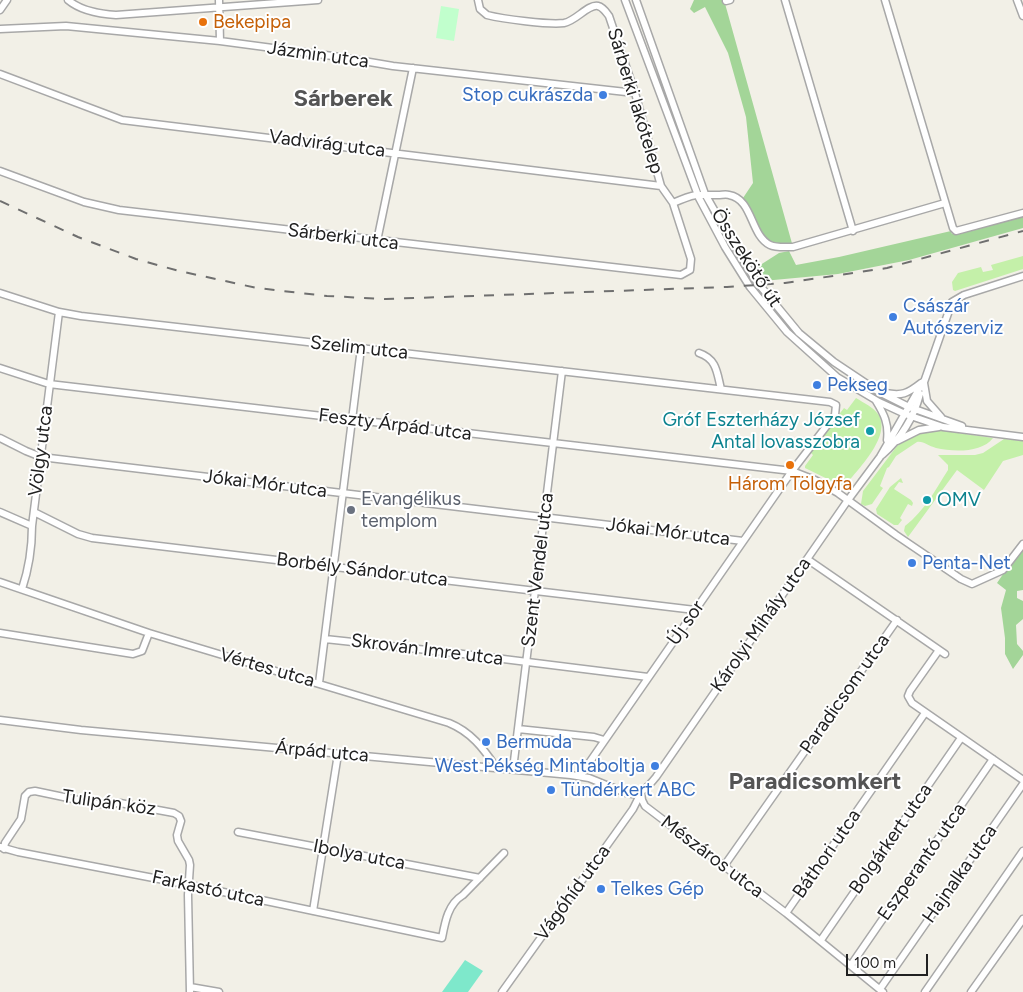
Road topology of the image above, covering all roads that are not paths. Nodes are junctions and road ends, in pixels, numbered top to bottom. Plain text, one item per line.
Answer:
1 (7, 0) edge
2 (68, 0) edge
3 (219, 0) edge
4 (318, 0) edge
5 (478, 0) edge
6 (625, 0) edge
7 (636, 0) edge
8 (786, 0) edge
9 (885, 0) edge
10 (1017, 0) edge
11 (219, 8) junction
12 (0, 10) edge
13 (1023, 16) edge
14 (0, 29) edge
15 (220, 41) junction
16 (413, 68) junction
17 (0, 74) edge
18 (635, 93) junction
19 (395, 152) junction
20 (0, 171) edge
21 (661, 186) junction
22 (696, 193) junction
23 (705, 194) junction
24 (673, 202) junction
25 (945, 203) junction
26 (1023, 212) edge
27 (853, 231) junction
28 (377, 241) junction
29 (690, 270) joint
30 (1023, 276) edge
31 (0, 293) edge
32 (59, 312) junction
33 (361, 348) junction
34 (699, 353) dead end
35 (0, 368) edge
36 (562, 371) junction
37 (924, 382) junction
38 (49, 384) junction
39 (721, 389) junction
40 (878, 392) junction
41 (874, 399) junction
42 (836, 405) joint
43 (912, 409) junction
44 (905, 414) junction
45 (912, 417) junction
46 (352, 420) junction
47 (943, 423) junction
48 (1023, 437) edge
49 (0, 438) edge
50 (553, 443) junction
51 (890, 444) junction
52 (41, 457) junction
53 (792, 471) junction
54 (343, 493) junction
55 (848, 500) junction
56 (0, 512) edge
57 (34, 512) junction
58 (544, 517) junction
59 (32, 526) junction
60 (743, 541) junction
61 (1023, 544) edge
62 (807, 559) junction
63 (334, 566) junction
64 (0, 582) edge
65 (22, 589) junction
66 (535, 590) junction
67 (695, 610) junction
68 (897, 620) junction
69 (0, 633) edge
70 (149, 633) junction
71 (325, 639) junction
72 (526, 662) junction
73 (648, 677) junction
74 (319, 684) junction
75 (924, 713) junction
76 (0, 720) edge
77 (518, 729) junction
78 (961, 738) junction
79 (604, 740) junction
80 (338, 754) junction
81 (993, 759) junction
82 (496, 767) junction
83 (513, 769) junction
84 (580, 776) junction
85 (1023, 782) edge
86 (641, 792) junction
87 (238, 832) dead end
88 (2, 848) edge
89 (323, 848) junction
90 (1023, 851) edge
91 (504, 853) dead end
92 (724, 866) junction
93 (480, 878) junction
94 (190, 884) junction
95 (313, 911) junction
96 (786, 913) junction
97 (1023, 919) edge
98 (821, 940) junction
99 (851, 964) junction
100 (190, 989) edge
101 (882, 991) edge
102 (220, 992) edge
103 (502, 992) edge
104 (925, 992) edge
105 (971, 992) edge

1 - 12 street
2 - 11 street
3 - 11 street
4 - 11 street
5 - 18 street, Sárberki lakótelep
6 - 22 street, Összekötő út
7 - 23 street, Összekötő út
8 - 27 street
9 - 25 street
10 - 13 street
11 - 15 street
14 - 15 street, Jázmin utca
15 - 16 street, Jázmin utca
16 - 18 street, Jázmin utca
16 - 19 street
17 - 19 street, Vadvirág utca
18 - 21 street, Sárberki lakótelep
19 - 21 street, Vadvirág utca
19 - 28 street
20 - 28 street, Sárberki utca
21 - 24 street, Sárberki lakótelep
22 - 23 street, Összekötő út
22 - 24 street
22 - 41 street, Összekötő út
23 - 27 street
23 - 40 street, Összekötő út
24 - 29 street, Sárberki lakótelep
25 - 26 street
25 - 27 street
28 - 29 street, Sárberki utca
30 - 37 street
31 - 32 street, Szelim utca
32 - 33 street, Szelim utca
32 - 38 street, Völgy utca
33 - 36 street, Szelim utca
33 - 46 street
34 - 39 street
35 - 38 street, Feszty Árpád utca
36 - 39 street, Szelim utca
36 - 50 street, Szent Vendel utca
37 - 40 street
37 - 43 street
37 - 47 street
38 - 46 street, Feszty Árpád utca
38 - 52 street, Völgy utca
39 - 42 street, Szelim utca
40 - 43 street, Összekötő út
41 - 44 street, Összekötő út
41 - 51 street
42 - 53 street, Új sor
43 - 44 street, Károlyi Mihály utca
43 - 45 street, Károlyi Mihály utca
43 - 47 street, Összekötő út
44 - 45 street, Összekötő út
44 - 51 street, Károlyi Mihály utca
45 - 47 street, Összekötő út
45 - 51 street, Károlyi Mihály utca
46 - 50 street, Feszty Árpád utca
46 - 54 street
47 - 48 street
47 - 51 street
49 - 52 street, Jókai Mór utca
50 - 53 street, Feszty Árpád utca
50 - 58 street, Szent Vendel utca
51 - 55 street, Károlyi Mihály utca
52 - 54 street, Jókai Mór utca
52 - 57 street, Völgy utca
53 - 55 street, Feszty Árpád utca
53 - 60 street, Új sor
54 - 58 street, Jókai Mór utca
54 - 63 street
55 - 61 street, Feszty Árpád utca
55 - 62 street, Károlyi Mihály utca
56 - 59 street
57 - 59 street, Völgy utca
57 - 63 street, Borbély Sándor utca
58 - 60 street, Jókai Mór utca
58 - 66 street, Szent Vendel utca
59 - 65 street, Völgy utca
60 - 67 street, Új sor
62 - 68 street
62 - 86 street, Károlyi Mihály utca
63 - 66 street, Borbély Sándor utca
63 - 71 street
64 - 65 street, Vértes utca
65 - 70 street, Vértes utca
66 - 67 street, Borbély Sándor utca
66 - 72 street, Szent Vendel utca
67 - 73 street, Új sor
68 - 75 street
68 - 92 street, Paradicsom utca
69 - 70 street
70 - 74 street, Vértes utca
71 - 72 street, Skrován Imre utca
71 - 74 street
72 - 73 street, Skrován Imre utca
72 - 77 street, Szent Vendel utca
73 - 79 street, Új sor
74 - 82 street, Vértes utca
75 - 78 street
75 - 96 street, Báthori utca
76 - 80 street, Árpád utca
77 - 79 street
77 - 83 street, Szent Vendel utca
78 - 81 street
78 - 98 street, Bolgárkert utca
79 - 84 street, Új sor
80 - 82 street, Árpád utca
80 - 89 street
81 - 85 street
81 - 99 street, Eszperantó utca
82 - 83 street, Árpád utca
83 - 84 street, Árpád utca
84 - 86 street, Árpád utca
85 - 101 street, Hajnalka utca
86 - 92 street, Mészáros utca
86 - 103 street, Vágóhíd utca
87 - 89 street, Ibolya utca
88 - 94 street, Farkastó utca
88 - 94 street, Tulipán köz
89 - 93 street, Ibolya utca
89 - 95 street
90 - 104 street
91 - 93 street
92 - 96 street, Mészáros utca
93 - 95 street, Farkastó utca
94 - 95 street, Farkastó utca
94 - 100 street
96 - 98 street, Mészáros utca
97 - 105 street
98 - 99 street, Mészáros utca
99 - 101 street, Mészáros utca
100 - 102 street

